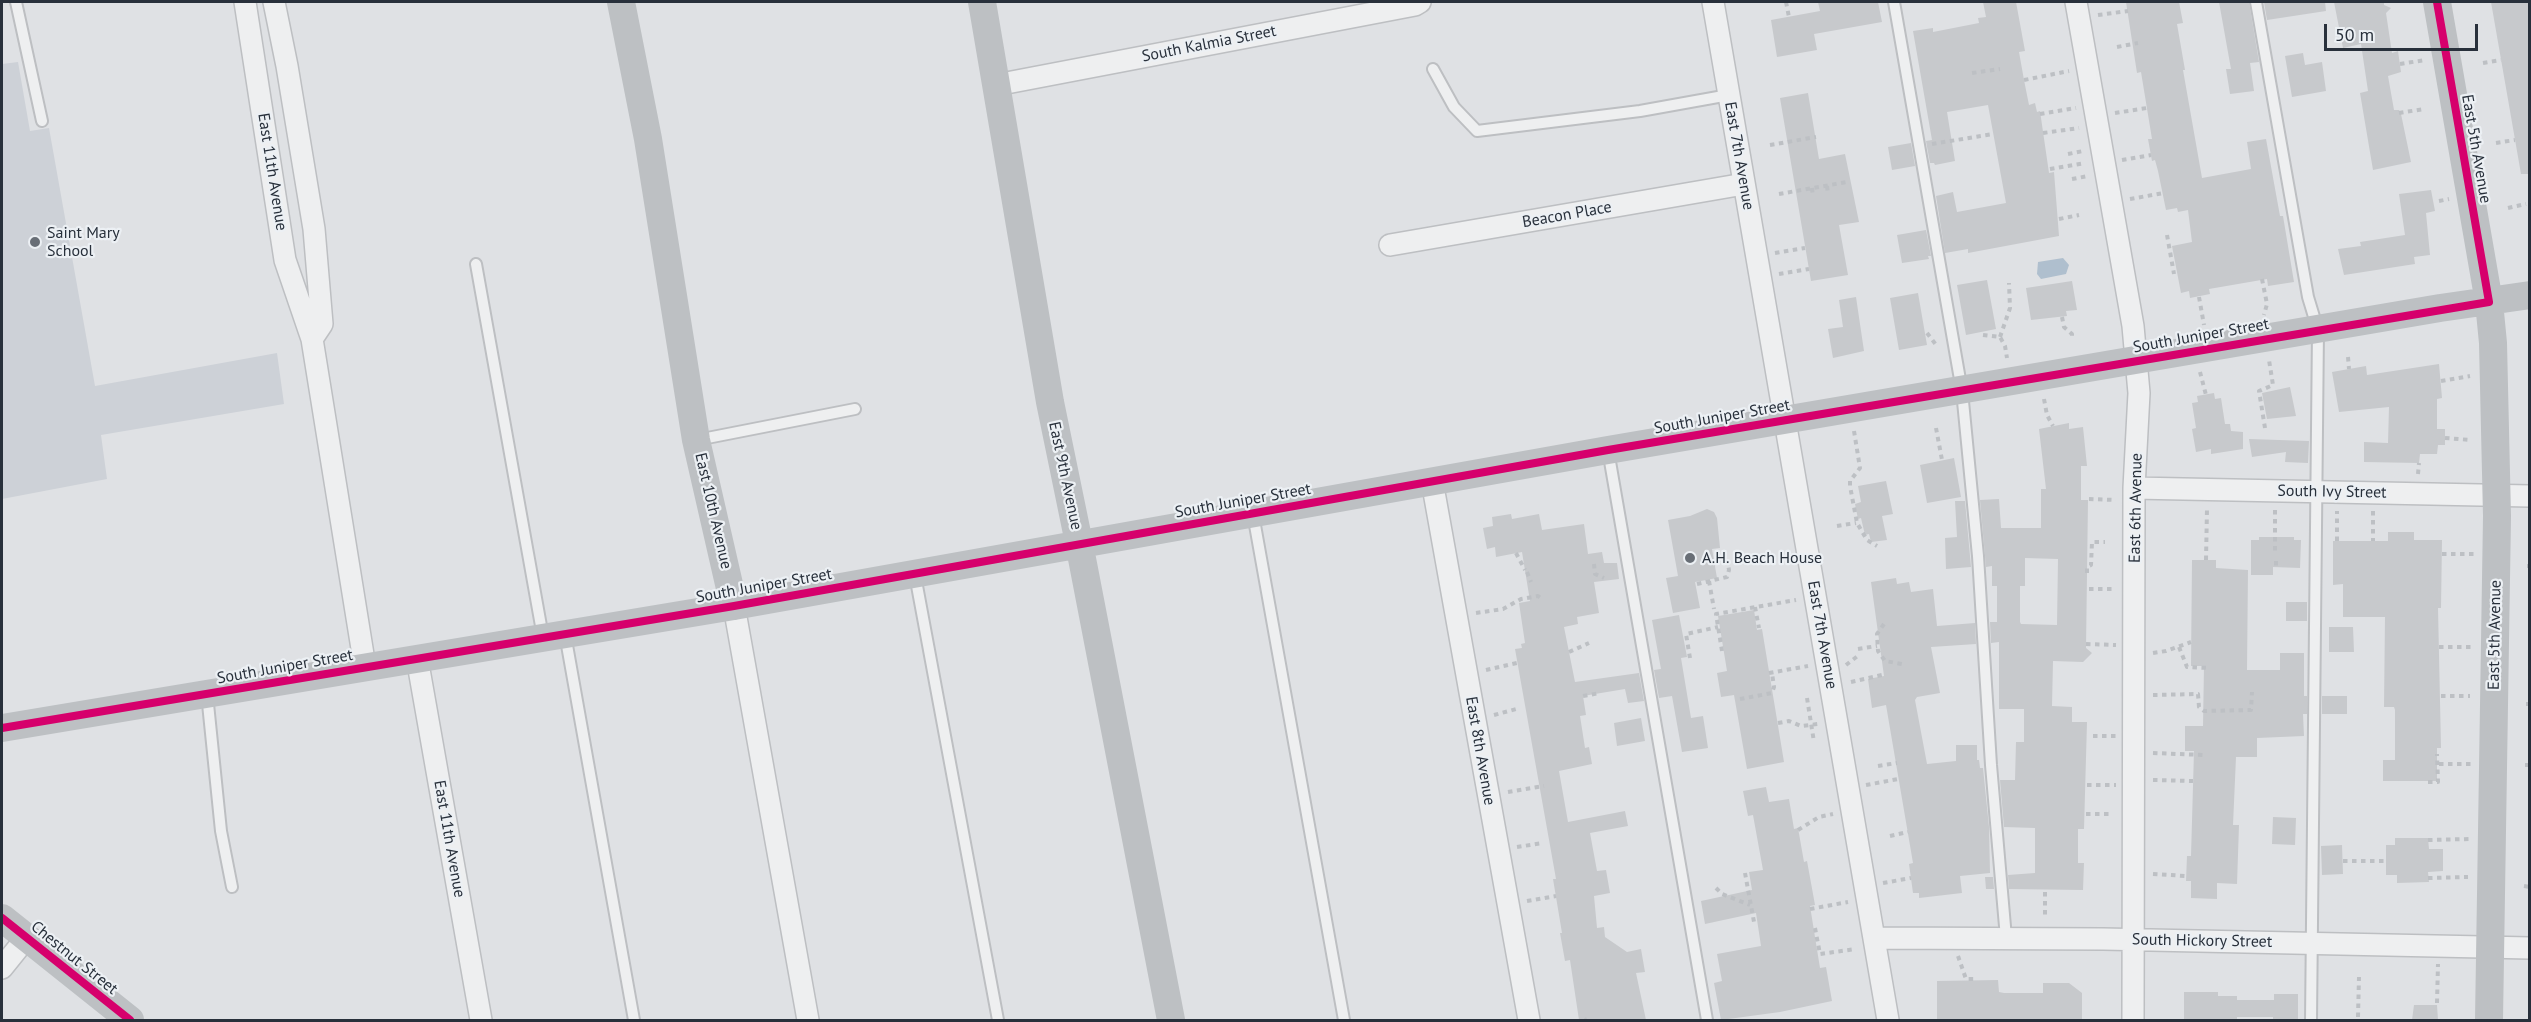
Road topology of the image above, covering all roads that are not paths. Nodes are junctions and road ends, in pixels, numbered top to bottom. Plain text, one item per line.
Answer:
1 (16, 2) edge
2 (245, 2) edge
3 (274, 2) edge
4 (621, 2) edge
5 (982, 2) edge
6 (1420, 2) edge
7 (1713, 2) edge
8 (1894, 2) edge
9 (2076, 2) edge
10 (2256, 2) edge
11 (2437, 2) edge
12 (1433, 69) dead end
13 (996, 85) junction
14 (1729, 95) junction
15 (42, 122) dead end
16 (1744, 184) junction
17 (1390, 245) dead end
18 (476, 264) dead end
19 (2529, 295) edge
20 (2489, 302) junction
21 (2318, 330) junction
22 (312, 339) junction
23 (2136, 361) junction
24 (1962, 391) junction
25 (855, 409) dead end
26 (1785, 420) junction
27 (696, 440) junction
28 (1608, 450) junction
29 (1432, 481) junction
30 (2134, 488) junction
31 (2316, 491) junction
32 (2497, 494) junction
33 (2529, 495) edge
34 (1252, 513) junction
35 (1079, 543) junction
36 (915, 573) junction
37 (734, 606) junction
38 (554, 636) junction
39 (417, 658) junction
40 (365, 668) junction
41 (207, 694) junction
42 (2, 728) edge
43 (232, 887) dead end
44 (2, 918) edge
45 (27, 937) junction
46 (1874, 938) junction
47 (2006, 938) junction
48 (2134, 940) junction
49 (2311, 943) junction
50 (2491, 946) junction
51 (2529, 948) edge
52 (2, 968) edge
53 (130, 1020) edge
54 (481, 1020) edge
55 (634, 1020) edge
56 (808, 1020) edge
57 (998, 1020) edge
58 (1171, 1020) edge
59 (1344, 1020) edge
60 (1529, 1020) edge
61 (1707, 1020) edge
62 (1883, 1020) edge
63 (2133, 1020) edge
64 (2311, 1020) edge
65 (2489, 1020) edge

1 - 15 lane
2 - 22 street, East 11th Avenue
3 - 22 street, East 11th Avenue
4 - 27 main road, East 10th Avenue
5 - 13 main road, East 9th Avenue
6 - 13 street, South Kalmia Street
7 - 14 street, East 7th Avenue
8 - 24 lane
9 - 23 street, East 6th Avenue
10 - 21 lane
11 - 20 main road, East 5th Avenue
12 - 14 lane
13 - 35 main road, East 9th Avenue
14 - 16 street, East 7th Avenue
16 - 17 street, Beacon Place
16 - 26 street, East 7th Avenue
18 - 38 lane
19 - 20 main road, South Juniper Street
20 - 21 main road, South Juniper Street
20 - 32 main road, East 5th Avenue
21 - 23 main road, South Juniper Street
21 - 31 lane
22 - 40 street, East 11th Avenue
23 - 24 main road, South Juniper Street
23 - 30 street, East 6th Avenue
24 - 26 main road, South Juniper Street
24 - 47 lane
25 - 27 lane
26 - 28 main road, South Juniper Street
26 - 46 street, East 7th Avenue
27 - 37 main road, East 10th Avenue
28 - 29 main road, South Juniper Street
28 - 61 lane
29 - 34 main road, South Juniper Street
29 - 60 street, East 8th Avenue
30 - 31 street, South Ivy Street
30 - 48 street, East 6th Avenue
31 - 32 street, South Ivy Street
31 - 49 lane
32 - 33 street, South Ivy Street
32 - 50 main road, East 5th Avenue
34 - 35 main road, South Juniper Street
34 - 59 lane
35 - 36 main road, South Juniper Street
35 - 58 main road, East 9th Avenue
36 - 37 main road, South Juniper Street
36 - 57 lane
37 - 38 main road, South Juniper Street
37 - 56 street, East 10th Avenue
38 - 39 main road, South Juniper Street
38 - 55 lane
39 - 40 main road, South Juniper Street
39 - 54 street, East 11th Avenue
40 - 41 main road, South Juniper Street
41 - 42 main road, South Juniper Street
41 - 43 lane
44 - 45 main road, Chestnut Street
45 - 52 street
45 - 53 main road, Chestnut Street
46 - 47 street, South Hickory Street
46 - 62 street, East 7th Avenue
47 - 48 street, South Hickory Street
48 - 49 street, South Hickory Street
48 - 63 street, East 6th Avenue
49 - 50 street, South Hickory Street
49 - 64 lane
50 - 51 street, South Hickory Street
50 - 65 main road, East 5th Avenue

